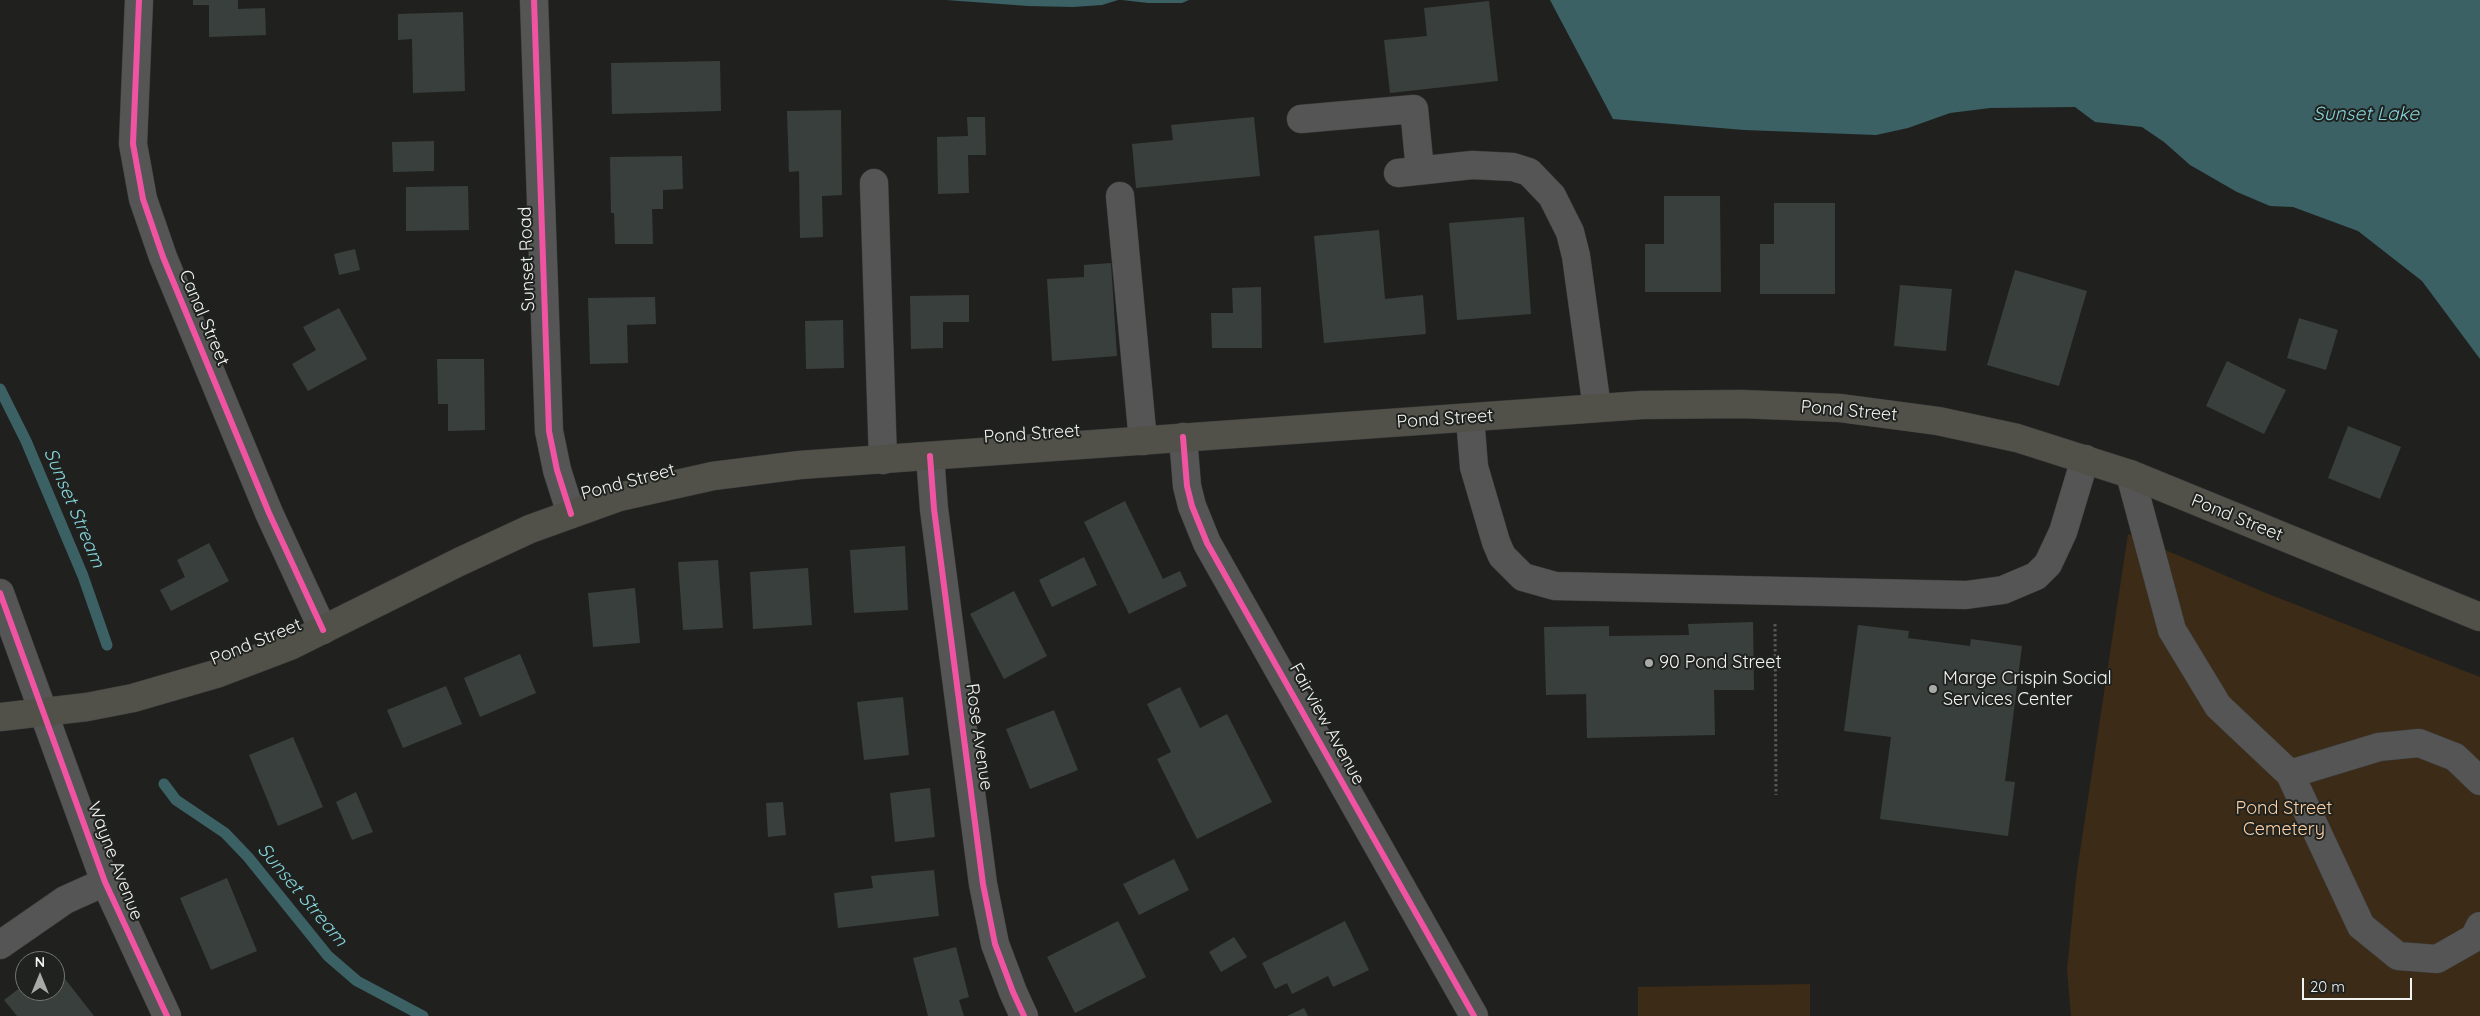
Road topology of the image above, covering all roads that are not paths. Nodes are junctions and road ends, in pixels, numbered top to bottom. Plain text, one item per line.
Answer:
1 (139, 0) edge
2 (534, 0) edge
3 (1301, 119) dead end
4 (874, 183) dead end
5 (1120, 196) dead end
6 (1597, 408) junction
7 (1470, 418) junction
8 (1183, 437) junction
9 (1143, 441) junction
10 (930, 456) junction
11 (2085, 459) junction
12 (883, 460) junction
13 (2130, 474) junction
14 (571, 514) junction
15 (0, 593) edge
16 (2480, 617) edge
17 (323, 630) junction
18 (43, 712) junction
19 (0, 717) edge
20 (2290, 774) junction
21 (2480, 781) edge
22 (105, 882) junction
23 (2480, 926) edge
24 (0, 945) edge
25 (167, 1016) edge
26 (1024, 1016) edge
27 (1474, 1016) edge

1 - 17 street, Canal Street
2 - 14 street, Sunset Road
3 - 6 street
4 - 12 street
5 - 9 street
6 - 7 main road, Pond Street
6 - 11 main road, Pond Street
7 - 8 main road, Pond Street
7 - 11 street
8 - 9 main road, Pond Street
8 - 27 street, Fairview Avenue
9 - 10 main road, Pond Street
10 - 12 main road, Pond Street
10 - 26 street, Rose Avenue
11 - 13 main road, Pond Street
12 - 14 main road, Pond Street
13 - 16 main road, Pond Street
13 - 20 street
14 - 17 main road, Pond Street
15 - 18 street, Wayne Avenue
17 - 18 main road, Pond Street
18 - 19 main road, Pond Street
18 - 22 street, Wayne Avenue
20 - 21 street
20 - 23 street
22 - 24 street
22 - 25 street, Wayne Avenue

